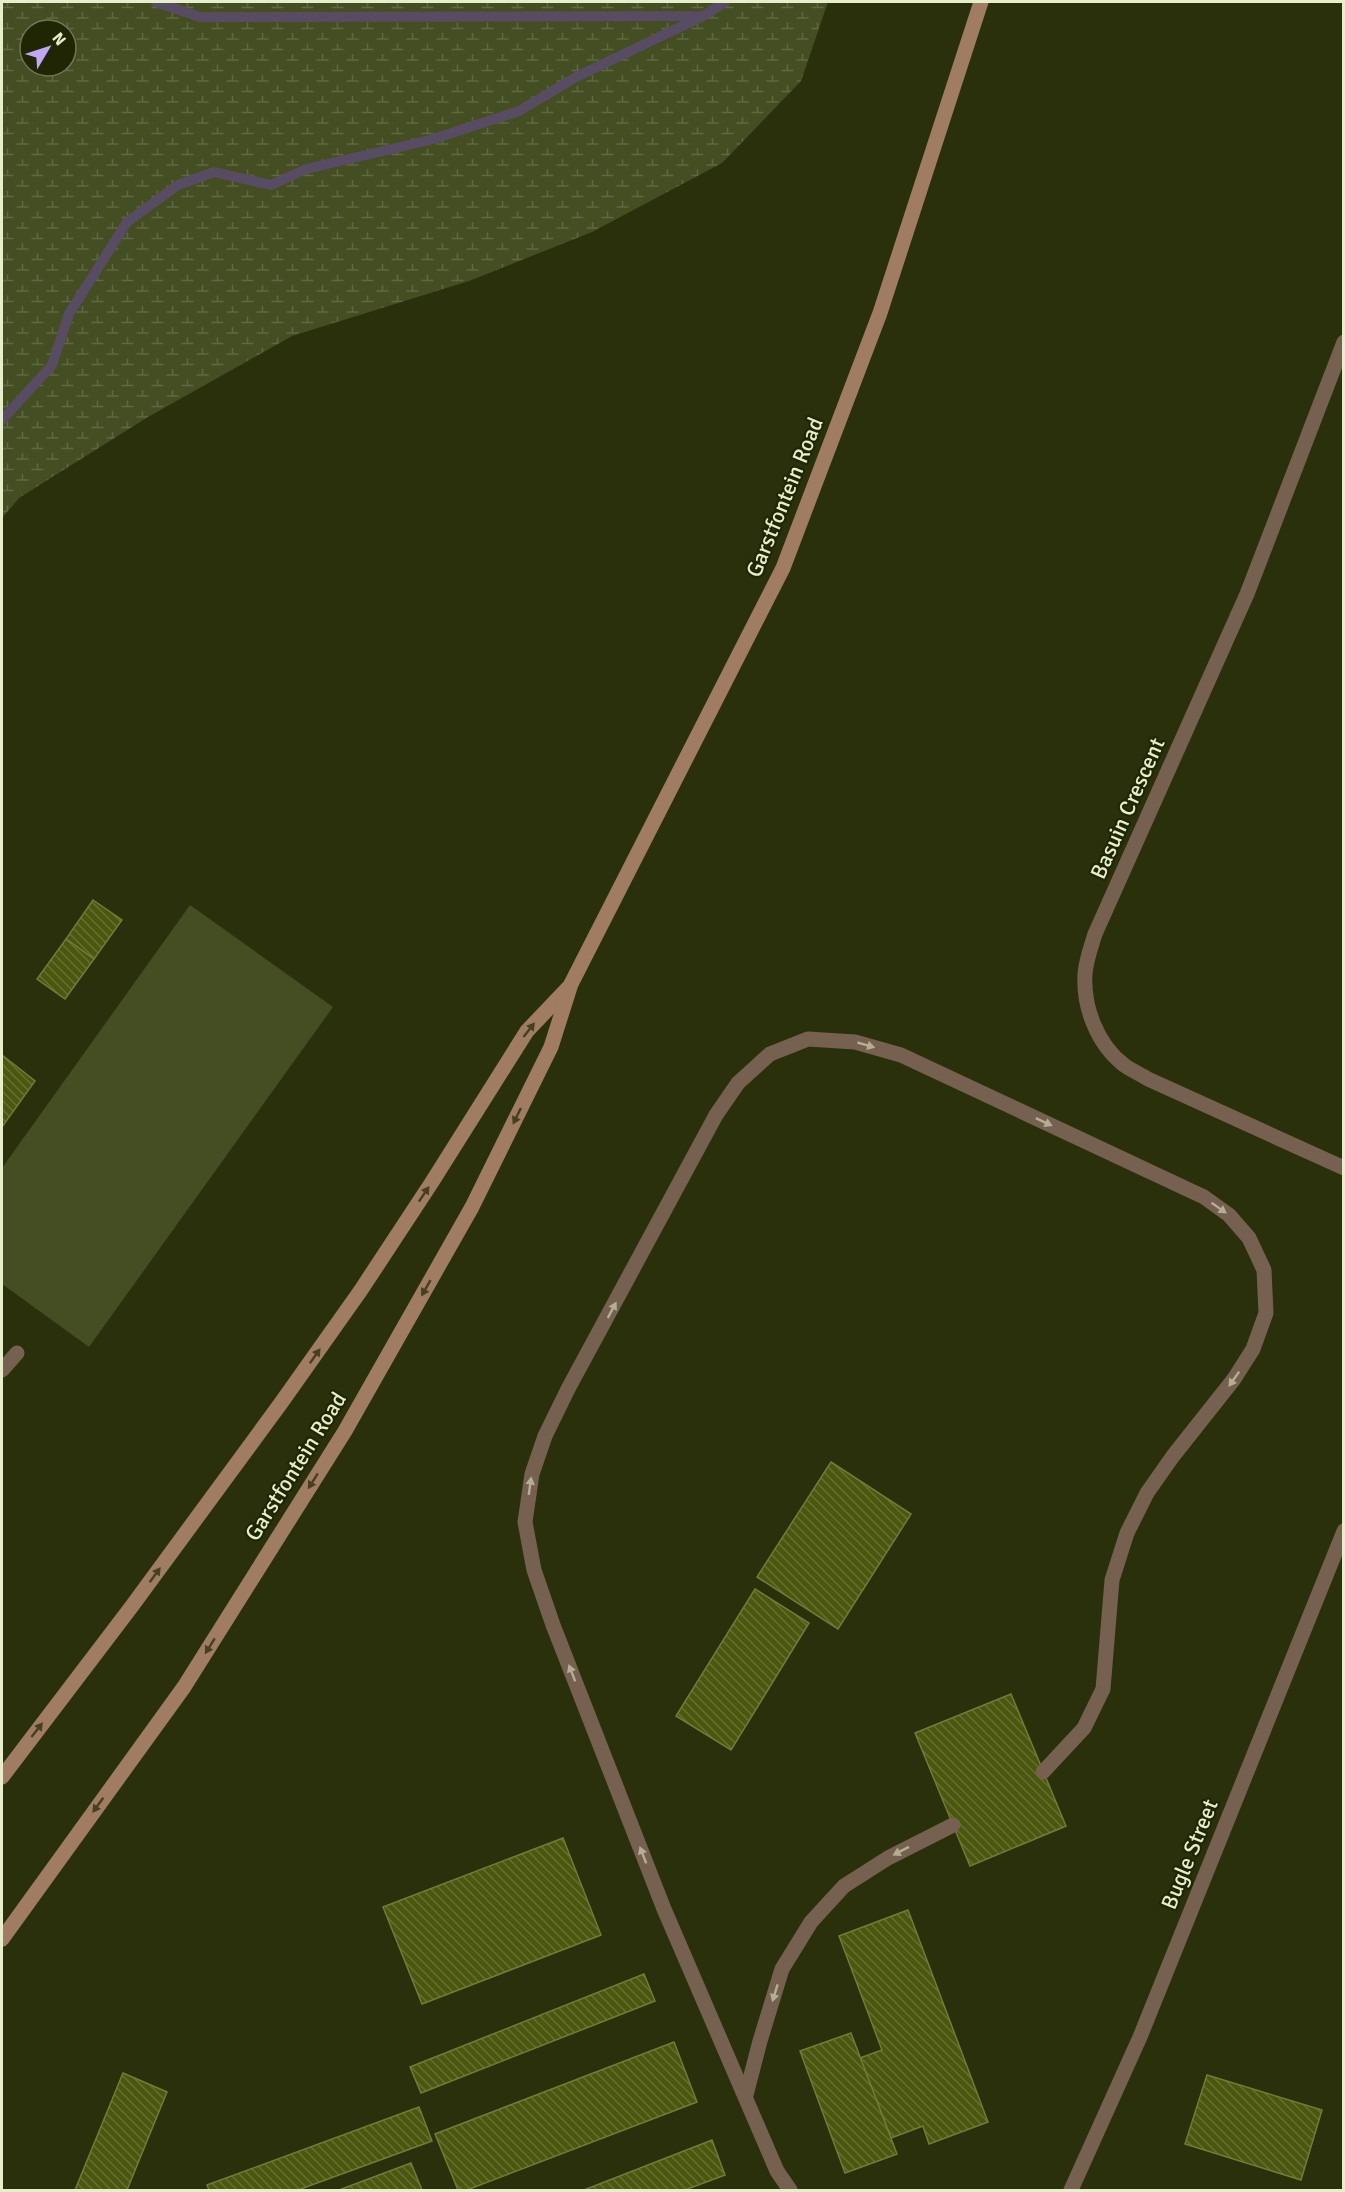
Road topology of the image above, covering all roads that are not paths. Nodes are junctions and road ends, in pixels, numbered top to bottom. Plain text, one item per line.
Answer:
1 (981, 2) edge
2 (1344, 342) edge
3 (1341, 359) edge
4 (571, 984) junction
5 (1344, 1168) edge
6 (17, 1353) dead end
7 (2, 1370) edge
8 (1344, 1531) edge
9 (1043, 1772) dead end
10 (2, 1777) edge
11 (953, 1825) dead end
12 (2, 1939) edge
13 (746, 2095) junction
14 (777, 2170) junction
15 (778, 2190) edge
16 (790, 2190) edge
17 (1071, 2190) edge

1 - 4 main road, Garstfontein Road
2 - 3 street, Basuin Crescent
3 - 5 street, Basuin Crescent
10 -> 4 main road, Garstfontein Road
4 -> 12 main road, Garstfontein Road
6 - 7 street
8 - 17 street, Bugle Street
13 -> 9 street
11 -> 13 street
13 - 14 street
14 - 15 street
14 - 16 street

